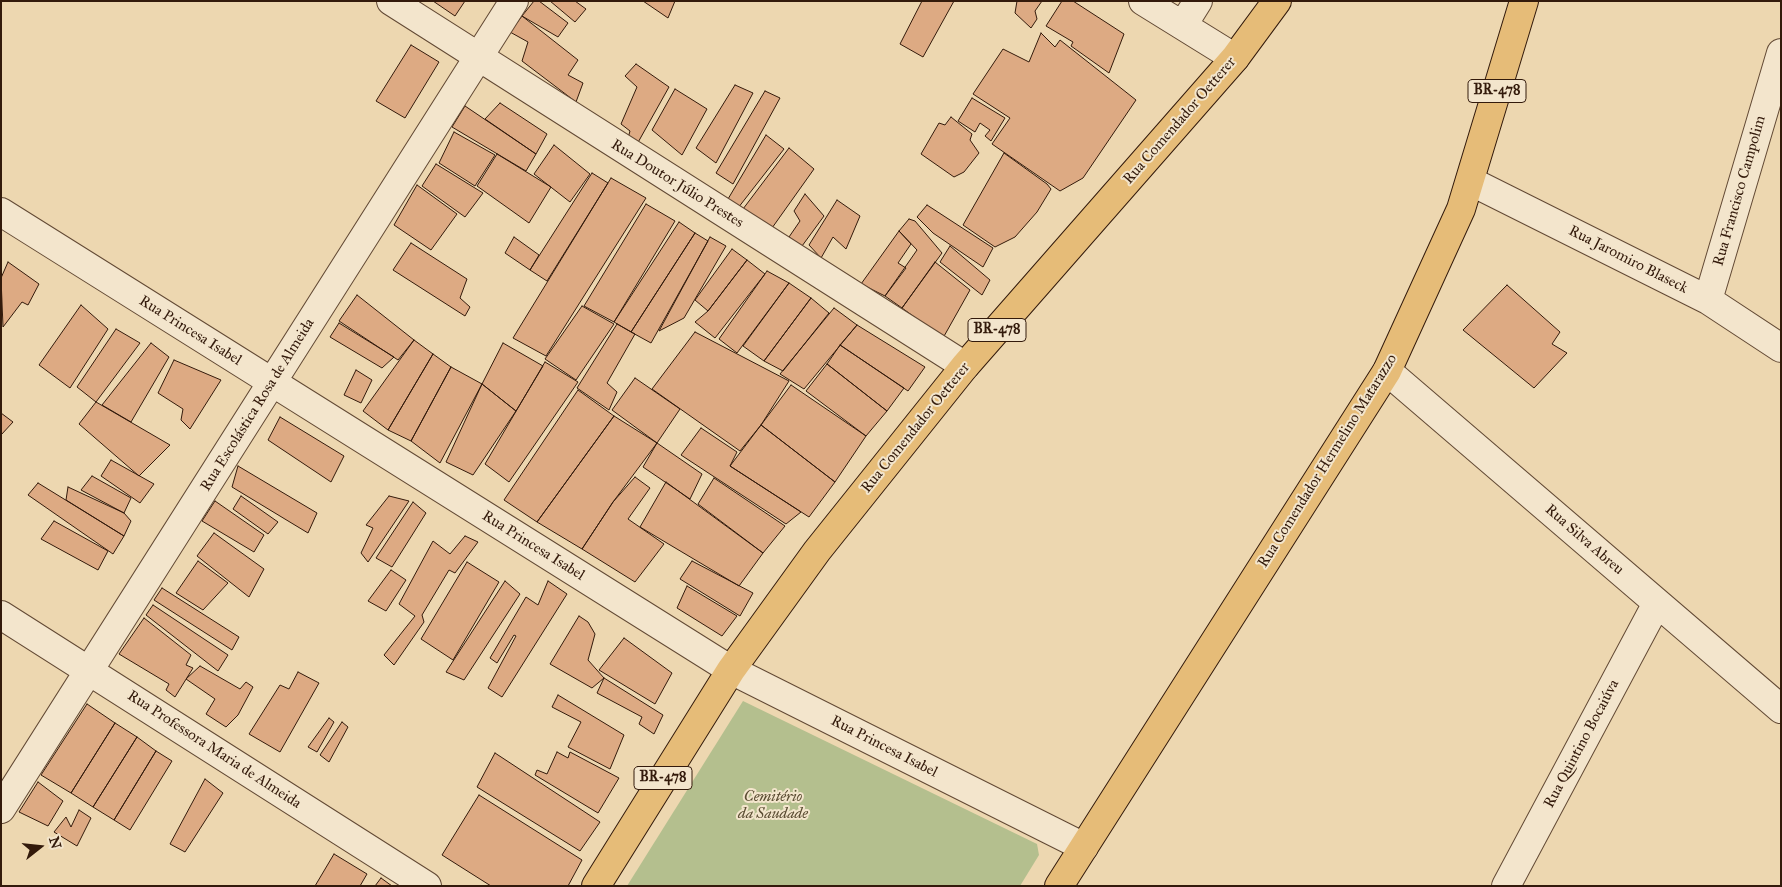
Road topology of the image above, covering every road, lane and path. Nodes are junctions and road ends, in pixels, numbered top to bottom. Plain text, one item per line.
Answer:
1 (391, 1) edge
2 (514, 1) edge
3 (1143, 1) edge
4 (1198, 1) edge
5 (1277, 1) edge
6 (1524, 1) edge
7 (1183, 25) junction
8 (1781, 53) edge
9 (478, 58) junction
10 (1236, 58) junction
11 (1470, 181) junction
12 (1, 212) edge
13 (1708, 300) junction
14 (1781, 348) edge
15 (965, 366) junction
16 (1387, 371) junction
17 (272, 382) junction
18 (1657, 603) junction
19 (1, 615) edge
20 (731, 670) junction
21 (89, 671) junction
22 (1781, 709) edge
23 (1, 809) edge
24 (1084, 847) junction
25 (427, 886) edge
26 (596, 886) edge
27 (1059, 886) edge
28 (1506, 886) edge

1 - 9 street, Rua Doutor Júlio Prestes
2 - 9 street, Rua Escolástica Rosa de Almeida
3 - 7 street
4 - 7 street
5 - 10 main road, Rua Comendador Oetterer / BR-478
6 - 11 main road, Rua Comendador Hermelino Matarazzo / BR-478
7 - 10 street
8 - 13 street, Rua Francisco Campolim
9 - 15 street, Rua Doutor Júlio Prestes
9 - 17 street, Rua Escolástica Rosa de Almeida
10 - 15 main road, Rua Comendador Oetterer / BR-478
11 - 13 street, Rua Jaromiro Blaseck
11 - 16 main road, Rua Comendador Hermelino Matarazzo / BR-478
12 - 17 street, Rua Princesa Isabel
13 - 14 street, Rua Jaromiro Blaseck
15 - 20 main road, Rua Comendador Oetterer / BR-478
16 - 18 street, Rua Silva Abreu
16 - 24 main road, Rua Comendador Hermelino Matarazzo / BR-478
17 - 20 street, Rua Princesa Isabel
17 - 21 street, Rua Escolástica Rosa de Almeida
18 - 22 street, Rua Silva Abreu
18 - 28 street, Rua Quintino Bocaiúva
19 - 21 street, Rua Professora Maria de Almeida
20 - 24 street, Rua Princesa Isabel
20 - 26 main road, Rua Comendador Oetterer / BR-478
21 - 23 street, Rua Escolástica Rosa de Almeida
21 - 25 street, Rua Professora Maria de Almeida
24 - 27 main road, Rua Comendador Hermelino Matarazzo / BR-478

